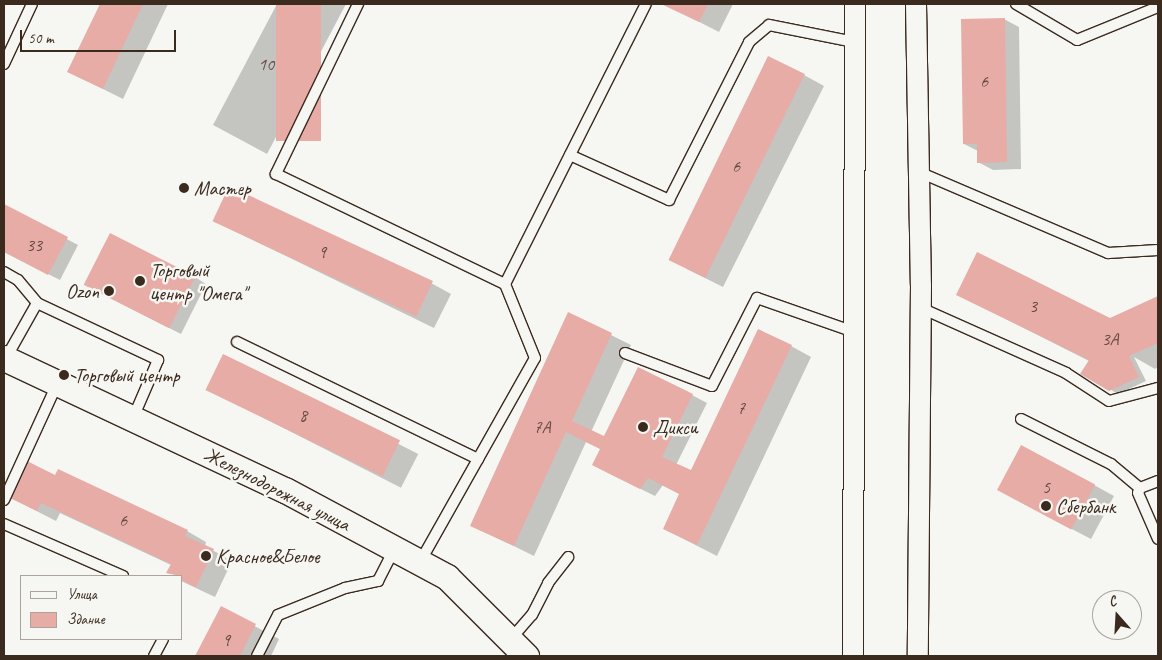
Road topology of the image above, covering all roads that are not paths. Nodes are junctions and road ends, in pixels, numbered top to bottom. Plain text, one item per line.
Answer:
1 (32, 4) edge
2 (358, 4) edge
3 (646, 4) edge
4 (854, 4) edge
5 (916, 4) edge
6 (1016, 4) edge
7 (1158, 7) edge
8 (854, 42) junction
9 (4, 64) edge
10 (570, 156) junction
11 (919, 172) junction
12 (1158, 250) edge
13 (4, 272) edge
14 (506, 284) junction
15 (36, 303) junction
16 (921, 308) junction
17 (854, 332) junction
18 (237, 342) dead end
19 (625, 353) dead end
20 (5, 358) edge
21 (58, 383) junction
22 (1158, 388) edge
23 (133, 418) junction
24 (1022, 419) dead end
25 (478, 459) junction
26 (1158, 481) edge
27 (1140, 488) junction
28 (4, 500) edge
29 (4, 524) edge
30 (1158, 539) edge
31 (394, 549) junction
32 (568, 558) dead end
33 (420, 563) junction
34 (121, 575) edge
35 (162, 640) edge
36 (518, 648) edge
37 (154, 656) edge
38 (257, 656) edge
39 (853, 656) edge
40 (918, 656) edge

1 - 9 lane
2 - 14 lane
3 - 10 lane
4 - 8 street
5 - 11 street
6 - 7 lane
8 - 10 lane
8 - 17 street
10 - 14 lane
11 - 12 lane
11 - 16 street
13 - 15 lane
14 - 25 lane
15 - 20 lane
15 - 23 lane
16 - 22 lane
16 - 40 street
17 - 19 lane
17 - 39 street
18 - 25 lane
20 - 21 street, Железнодорожная улица
21 - 23 street, Железнодорожная улица
21 - 28 lane
23 - 31 street, Железнодорожная улица
24 - 27 lane
25 - 33 lane
26 - 27 lane
27 - 30 lane
29 - 34 lane
31 - 33 street, Железнодорожная улица
31 - 38 lane
32 - 36 lane
33 - 36 street, Железнодорожная улица
35 - 37 lane

